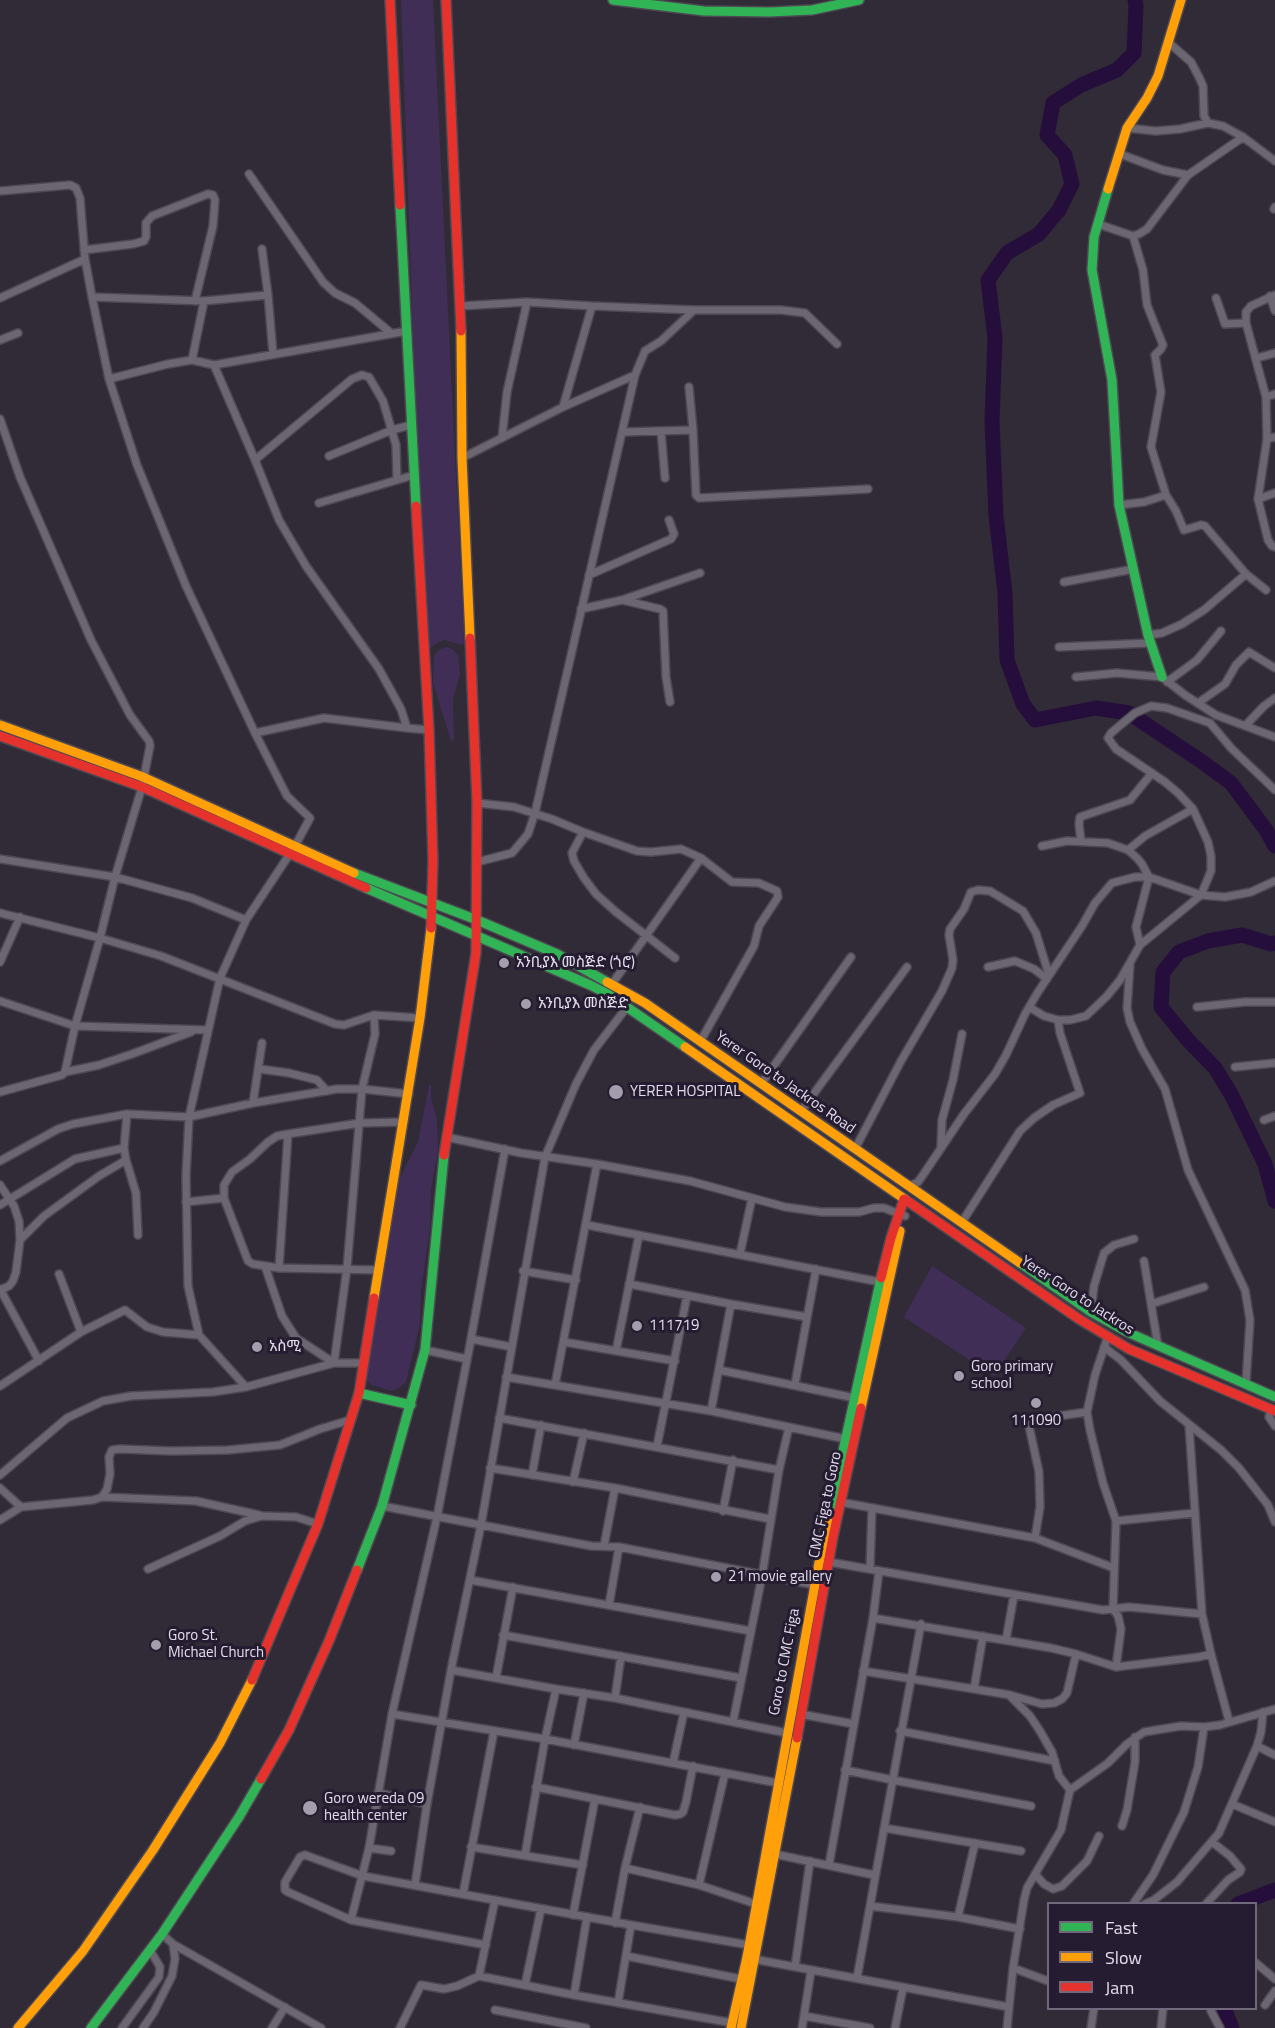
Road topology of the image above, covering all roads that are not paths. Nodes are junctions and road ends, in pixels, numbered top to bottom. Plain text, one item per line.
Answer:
1 (390, 0) edge
2 (446, 0) edge
3 (613, 0) edge
4 (859, 0) edge
5 (1181, 0) edge
6 (1168, 42) junction
7 (1208, 123) junction
8 (1127, 128) junction
9 (1243, 137) junction
10 (1120, 154) junction
11 (1275, 161) edge
12 (249, 174) dead end
13 (1188, 176) junction
14 (0, 191) edge
15 (1098, 224) junction
16 (1133, 236) junction
17 (262, 249) dead end
18 (84, 250) junction
19 (85, 259) junction
20 (268, 295) junction
21 (1273, 296) edge
22 (92, 297) junction
23 (0, 298) edge
24 (1216, 298) dead end
25 (195, 301) junction
26 (204, 301) junction
27 (527, 302) junction
28 (461, 306) junction
29 (592, 306) junction
30 (694, 310) junction
31 (1275, 311) edge
32 (1246, 323) junction
33 (407, 331) junction
34 (18, 333) dead end
35 (392, 333) junction
36 (0, 340) edge
37 (837, 344) dead end
38 (1275, 353) edge
39 (273, 354) junction
40 (1257, 358) junction
41 (192, 360) junction
42 (213, 365) junction
43 (635, 375) junction
44 (109, 379) junction
45 (689, 387) dead end
46 (1275, 394) edge
47 (1266, 397) junction
48 (563, 407) junction
49 (0, 419) edge
50 (411, 425) junction
51 (392, 430) junction
52 (661, 430) junction
53 (693, 430) junction
54 (623, 432) junction
55 (502, 438) junction
56 (1271, 438) edge
57 (329, 456) dead end
58 (462, 458) junction
59 (255, 460) junction
60 (414, 475) junction
61 (666, 478) dead end
62 (397, 480) junction
63 (868, 489) dead end
64 (1275, 494) edge
65 (1166, 495) junction
66 (1258, 499) junction
67 (319, 504) dead end
68 (1119, 505) junction
69 (669, 520) dead end
70 (1275, 547) edge
71 (1134, 569) junction
72 (700, 573) dead end
73 (1246, 574) junction
74 (589, 575) junction
75 (1064, 582) dead end
76 (1266, 590) dead end
77 (622, 600) junction
78 (581, 609) junction
79 (1221, 631) dead end
80 (1149, 639) junction
81 (1059, 647) dead end
82 (1275, 668) edge
83 (1076, 677) dead end
84 (1165, 679) junction
85 (1275, 698) edge
86 (670, 702) dead end
87 (1198, 703) junction
88 (1216, 715) junction
89 (1210, 723) junction
90 (1246, 725) junction
91 (1, 728) edge
92 (407, 728) junction
93 (429, 730) junction
94 (255, 733) junction
95 (1275, 737) edge
96 (1152, 773) junction
97 (143, 777) junction
98 (142, 787) junction
99 (1275, 790) edge
100 (477, 803) junction
101 (1193, 809) junction
102 (535, 813) junction
103 (583, 832) junction
104 (1081, 841) junction
105 (1042, 846) dead end
106 (293, 850) junction
107 (1128, 850) junction
108 (701, 858) junction
109 (0, 859) edge
110 (477, 862) junction
111 (115, 877) junction
112 (1149, 877) junction
113 (1275, 881) edge
114 (1201, 895) junction
115 (431, 904) junction
116 (0, 913) edge
117 (430, 916) junction
118 (20, 917) junction
119 (246, 920) junction
120 (477, 920) junction
121 (476, 935) junction
122 (646, 937) junction
123 (100, 938) junction
124 (1140, 945) junction
125 (851, 957) dead end
126 (675, 958) dead end
127 (1130, 961) junction
128 (0, 962) edge
129 (907, 967) dead end
130 (988, 967) dead end
131 (1048, 977) junction
132 (220, 978) junction
133 (612, 984) junction
134 (0, 1001) edge
135 (1275, 1002) edge
136 (627, 1007) junction
137 (1029, 1007) junction
138 (1197, 1007) dead end
139 (374, 1015) junction
140 (420, 1018) junction
141 (1058, 1020) junction
142 (75, 1026) junction
143 (196, 1030) junction
144 (207, 1030) junction
145 (962, 1034) dead end
146 (700, 1042) junction
147 (262, 1043) dead end
148 (1275, 1063) edge
149 (1235, 1067) dead end
150 (260, 1069) junction
151 (65, 1072) junction
152 (761, 1084) junction
153 (362, 1089) junction
154 (327, 1091) junction
155 (0, 1092) edge
156 (409, 1094) junction
157 (254, 1103) junction
158 (801, 1111) junction
159 (127, 1114) junction
160 (1275, 1116) edge
161 (189, 1117) junction
162 (1264, 1120) dead end
163 (404, 1122) junction
164 (360, 1123) junction
165 (288, 1134) junction
166 (446, 1137) junction
167 (124, 1148) junction
168 (940, 1148) junction
169 (505, 1149) junction
170 (855, 1149) junction
171 (545, 1157) junction
172 (126, 1160) junction
173 (0, 1161) edge
174 (597, 1164) junction
175 (0, 1185) edge
176 (915, 1186) junction
177 (224, 1198) junction
178 (752, 1198) junction
179 (9, 1199) junction
180 (907, 1201) junction
181 (186, 1202) junction
182 (0, 1204) edge
183 (902, 1214) junction
184 (962, 1222) junction
185 (587, 1225) junction
186 (138, 1235) dead end
187 (639, 1235) junction
188 (1134, 1239) dead end
189 (20, 1240) junction
190 (740, 1254) junction
191 (1144, 1261) dead end
192 (265, 1266) junction
193 (279, 1268) junction
194 (347, 1268) junction
195 (816, 1269) junction
196 (379, 1270) junction
197 (523, 1271) junction
198 (59, 1275) dead end
199 (576, 1280) junction
200 (880, 1282) junction
201 (629, 1284) junction
202 (1204, 1287) dead end
203 (0, 1290) edge
204 (687, 1296) junction
205 (730, 1304) junction
206 (1151, 1304) junction
207 (1091, 1312) junction
208 (807, 1317) junction
209 (81, 1332) junction
210 (199, 1335) junction
211 (1108, 1336) junction
212 (471, 1339) junction
213 (564, 1342) junction
214 (1158, 1346) junction
215 (512, 1347) junction
216 (1104, 1347) junction
217 (425, 1350) junction
218 (616, 1351) junction
219 (467, 1359) junction
220 (39, 1361) junction
221 (675, 1361) junction
222 (334, 1363) junction
223 (364, 1363) junction
224 (719, 1370) junction
225 (506, 1377) junction
226 (795, 1384) junction
227 (555, 1385) junction
228 (0, 1386) edge
229 (1250, 1386) junction
230 (246, 1387) junction
231 (359, 1393) junction
232 (1275, 1397) edge
233 (855, 1398) junction
234 (667, 1404) junction
235 (411, 1405) junction
236 (1273, 1410) edge
237 (711, 1411) junction
238 (1087, 1412) junction
239 (499, 1418) junction
240 (351, 1420) junction
241 (541, 1425) junction
242 (1189, 1425) junction
243 (1275, 1426) edge
244 (789, 1427) junction
245 (584, 1433) junction
246 (846, 1439) junction
247 (657, 1446) junction
248 (733, 1460) junction
249 (846, 1460) junction
250 (490, 1468) junction
251 (779, 1470) junction
252 (0, 1475) edge
253 (532, 1475) junction
254 (573, 1482) junction
255 (0, 1488) edge
256 (615, 1488) junction
257 (102, 1497) junction
258 (840, 1502) junction
259 (382, 1506) junction
260 (21, 1507) junction
261 (872, 1508) junction
262 (723, 1510) junction
263 (1194, 1513) junction
264 (262, 1516) junction
265 (437, 1517) junction
266 (770, 1519) junction
267 (0, 1520) edge
268 (1116, 1521) junction
269 (1275, 1522) edge
270 (318, 1524) junction
271 (481, 1525) junction
272 (1035, 1538) junction
273 (604, 1546) junction
274 (619, 1547) junction
275 (829, 1562) junction
276 (1114, 1568) junction
277 (148, 1569) dead end
278 (870, 1569) junction
279 (879, 1571) junction
280 (762, 1576) junction
281 (470, 1580) junction
282 (815, 1585) junction
283 (513, 1587) junction
284 (1014, 1595) junction
285 (609, 1605) junction
286 (1113, 1609) junction
287 (1202, 1614) junction
288 (873, 1618) junction
289 (921, 1624) junction
290 (751, 1631) junction
291 (503, 1635) junction
292 (983, 1636) junction
293 (1006, 1640) junction
294 (1076, 1654) junction
295 (1210, 1654) junction
296 (621, 1656) junction
297 (1116, 1667) junction
298 (451, 1670) junction
299 (863, 1671) junction
300 (496, 1678) junction
301 (741, 1678) junction
302 (910, 1680) junction
303 (556, 1689) junction
304 (974, 1689) junction
305 (584, 1693) junction
306 (1010, 1695) junction
307 (615, 1698) junction
308 (1275, 1709) edge
309 (684, 1712) junction
310 (1263, 1712) junction
311 (392, 1714) junction
312 (800, 1714) junction
313 (442, 1722) junction
314 (733, 1722) junction
315 (1229, 1722) junction
316 (854, 1724) junction
317 (1204, 1727) junction
318 (494, 1731) junction
319 (900, 1731) junction
320 (787, 1733) junction
321 (1136, 1737) junction
322 (545, 1740) junction
323 (574, 1745) junction
324 (1257, 1746) junction
325 (1275, 1755) edge
326 (1055, 1761) junction
327 (673, 1763) junction
328 (693, 1766) junction
329 (845, 1770) junction
330 (725, 1773) junction
331 (893, 1780) junction
332 (778, 1783) junction
333 (536, 1787) junction
334 (1070, 1790) junction
335 (378, 1793) junction
336 (595, 1799) junction
337 (427, 1804) junction
338 (1232, 1804) junction
339 (779, 1805) junction
340 (1031, 1806) dead end
341 (639, 1808) junction
342 (1275, 1821) edge
343 (1122, 1826) dead end
344 (884, 1828) junction
345 (1099, 1836) dead end
346 (1212, 1842) junction
347 (975, 1843) junction
348 (471, 1847) junction
349 (369, 1848) junction
350 (392, 1851) dead end
351 (1021, 1851) dead end
352 (774, 1854) junction
353 (525, 1855) junction
354 (810, 1862) junction
355 (583, 1865) junction
356 (829, 1865) junction
357 (625, 1868) junction
358 (1035, 1874) junction
359 (874, 1875) junction
360 (363, 1876) junction
361 (415, 1885) junction
362 (699, 1885) junction
363 (463, 1894) junction
364 (495, 1900) junction
365 (1134, 1902) edge
366 (1150, 1902) edge
367 (1208, 1902) edge
368 (756, 1904) junction
369 (870, 1906) junction
370 (541, 1909) junction
371 (573, 1915) junction
372 (587, 1917) junction
373 (958, 1917) junction
374 (351, 1920) junction
375 (615, 1923) junction
376 (631, 1925) junction
377 (1020, 1929) junction
378 (162, 1934) junction
379 (173, 1944) junction
380 (748, 1944) junction
381 (486, 1945) junction
382 (150, 1950) junction
383 (626, 1956) junction
384 (753, 1959) junction
385 (1257, 1964) edge
386 (795, 1967) junction
387 (1012, 1968) junction
388 (811, 1971) junction
389 (479, 1976) junction
390 (857, 1978) junction
391 (741, 1979) junction
392 (1275, 1979) edge
393 (1047, 1982) edge
394 (525, 1985) junction
395 (903, 1988) junction
396 (1275, 1991) edge
397 (574, 1995) junction
398 (618, 2003) junction
399 (1264, 2004) dead end
400 (285, 2007) junction
401 (1009, 2007) junction
402 (495, 2010) dead end
403 (1094, 2010) edge
404 (1163, 2010) edge
405 (1211, 2011) dead end
406 (804, 2016) junction
407 (735, 2026) edge
408 (18, 2028) edge
409 (91, 2028) edge
410 (122, 2028) edge
411 (143, 2028) edge
412 (272, 2028) edge
413 (321, 2028) edge
414 (400, 2028) edge
415 (586, 2028) edge
416 (802, 2028) edge
417 (870, 2028) edge
418 (895, 2028) edge
419 (1007, 2028) edge
420 (1091, 2028) edge
421 (1161, 2028) edge
422 (1220, 2028) edge

1 - 33 main road
2 - 28 main road
3 - 4 main road
5 - 6 main road
6 - 7 street
6 - 8 main road
7 - 8 street
7 - 9 street
8 - 10 main road
9 - 11 street
9 - 13 street
10 - 13 street
10 - 15 main road
12 - 35 street
13 - 16 street
14 - 18 street
15 - 16 street
15 - 68 main road
16 - 65 street
17 - 20 street
18 - 19 street
18 - 25 street
19 - 22 street
19 - 23 street
20 - 26 street
20 - 39 street
21 - 31 street
21 - 32 street
22 - 25 street
22 - 44 street
24 - 32 street
25 - 26 street
26 - 41 street
27 - 28 street
27 - 29 street
27 - 55 street
28 - 58 main road
29 - 30 street
29 - 48 street
30 - 37 street
30 - 43 street
32 - 40 street
33 - 35 street
33 - 50 main road
34 - 36 street
35 - 39 street
38 - 40 street
39 - 42 street
40 - 47 street
41 - 42 street
41 - 44 street
42 - 59 street
43 - 48 street
43 - 54 street
44 - 94 street
45 - 53 street
46 - 47 street
47 - 56 street
48 - 55 street
49 - 97 street
50 - 51 street
50 - 60 main road
51 - 57 street
51 - 59 street
51 - 62 street
52 - 53 street
52 - 54 street
52 - 61 street
53 - 63 street
54 - 74 street
55 - 58 street
56 - 66 street
58 - 100 main road
59 - 92 street
60 - 62 street
60 - 93 main road
62 - 67 street
64 - 66 street
65 - 68 street
65 - 73 street
66 - 70 street
68 - 71 main road
69 - 74 street
71 - 75 street
71 - 80 main road
72 - 77 street
73 - 76 street
73 - 80 street
74 - 78 street
77 - 78 street
77 - 86 street
78 - 102 street
79 - 84 street
80 - 81 street
80 - 84 main road
82 - 87 street
83 - 84 street
84 - 87 street
85 - 90 street
87 - 88 street
88 - 89 street
88 - 90 street
89 - 96 street
89 - 99 street
90 - 95 street
91 - 97 main road
91 - 98 main road
92 - 93 street
92 - 94 street
93 - 115 main road
94 - 106 street
96 - 101 street
96 - 104 street
97 - 98 street
97 - 106 main road
98 - 106 main road
98 - 111 street
100 - 102 street
100 - 110 main road
101 - 107 street
101 - 114 street
102 - 103 street
102 - 110 street
103 - 108 street
103 - 122 street
104 - 105 street
104 - 107 street
106 - 115 main road, Yerer Goro to Jackros Road
106 - 117 main road, Yerer Goro to Jackros
106 - 119 street
107 - 112 street
108 - 122 street
108 - 146 street
109 - 111 street
110 - 120 main road
111 - 119 street
111 - 123 street
112 - 114 street
112 - 124 street
112 - 131 street
113 - 114 street
114 - 124 street
115 - 117 main road
115 - 120 main road, Yerer Goro to Jackros Road
116 - 118 street
117 - 121 main road, Yerer Goro to Jackros
117 - 140 main road
118 - 123 street
118 - 128 street
119 - 132 street
120 - 121 main road
120 - 133 main road, Yerer Goro to Jackros Road
121 - 136 main road, Yerer Goro to Jackros
121 - 166 main road
122 - 126 street
122 - 133 street
123 - 132 street
123 - 142 street
124 - 127 street
125 - 152 street
127 - 141 street
127 - 229 street
129 - 158 street
130 - 131 street
131 - 137 street
131 - 170 street
132 - 139 street
132 - 144 street
133 - 146 main road, Yerer Goro to Jackros Road
134 - 142 street
135 - 138 street
136 - 171 street
136 - 180 main road, Yerer Goro to Jackros
137 - 141 street
137 - 168 street
139 - 140 street
139 - 153 street
140 - 156 main road
141 - 184 street
142 - 143 street
142 - 151 street
143 - 144 street
143 - 151 street
144 - 161 street
145 - 168 street
146 - 152 main road, Yerer Goro to Jackros Road
147 - 150 street
148 - 149 street
150 - 154 street
150 - 157 street
151 - 155 street
152 - 158 main road, Yerer Goro to Jackros Road
153 - 154 street
153 - 156 street
153 - 164 street
154 - 157 street
156 - 163 main road
157 - 161 street
158 - 170 main road, Yerer Goro to Jackros Road
159 - 161 street
159 - 167 street
159 - 173 street
160 - 162 street
161 - 181 street
163 - 164 street
163 - 196 main road
164 - 165 street
164 - 194 street
165 - 177 street
165 - 193 street
166 - 169 street
166 - 217 main road
167 - 172 street
167 - 179 street
168 - 176 street
169 - 171 street
169 - 212 street
170 - 176 main road, Yerer Goro to Jackros Road
171 - 174 street
171 - 197 street
172 - 186 street
172 - 189 street
174 - 178 street
174 - 185 street
175 - 179 street
176 - 180 main road, CMC Figa to Goro
176 - 184 main road, Yerer Goro to Jackros Road
177 - 181 street
177 - 192 street
178 - 183 street
178 - 190 street
179 - 182 street
179 - 189 street
180 - 183 main road, CMC Figa to Goro
180 - 211 main road, Yerer Goro to Jackros
181 - 210 street
183 - 200 main road, Goro to CMC Figa
183 - 249 main road, CMC Figa to Goro
184 - 207 main road, Yerer Goro to Jackros Road
185 - 187 street
185 - 199 street
187 - 190 street
187 - 201 street
188 - 207 street
189 - 203 street
190 - 195 street
191 - 206 street
192 - 193 street
192 - 222 street
193 - 194 street
194 - 196 street
194 - 222 street
195 - 200 street
195 - 208 street
196 - 223 main road
197 - 199 street
197 - 215 street
198 - 209 street
199 - 213 street
200 - 233 main road, Goro to CMC Figa
201 - 204 street
201 - 218 street
202 - 206 street
203 - 220 street
204 - 205 street
204 - 221 street
205 - 208 street
205 - 224 street
206 - 214 street
207 - 214 main road, Yerer Goro to Jackros Road
208 - 226 street
209 - 210 street
209 - 220 street
210 - 230 street
211 - 216 street
211 - 236 main road, Yerer Goro to Jackros
212 - 215 street
212 - 219 street
213 - 218 street
213 - 227 street
214 - 229 main road, Yerer Goro to Jackros Road
215 - 225 street
216 - 238 street
216 - 242 street
217 - 219 street
217 - 235 main road
218 - 221 street
219 - 265 street
220 - 228 street
221 - 234 street
222 - 223 street
222 - 230 street
223 - 231 main road
224 - 226 street
224 - 237 street
225 - 227 street
225 - 239 street
226 - 233 street
227 - 234 street
229 - 232 main road, Yerer Goro to Jackros Road
230 - 252 street
231 - 235 main road
231 - 240 main road
233 - 246 main road, Goro to CMC Figa
234 - 237 street
234 - 247 street
235 - 259 main road
236 - 243 street
237 - 244 street
238 - 268 street
238 - 272 street
239 - 241 street
239 - 250 street
240 - 257 street
240 - 270 main road
241 - 245 street
241 - 253 street
242 - 263 street
242 - 269 street
244 - 246 street
244 - 251 street
245 - 247 street
245 - 254 street
246 - 249 main road, Goro to CMC Figa
247 - 248 street
248 - 251 street
248 - 262 street
249 - 258 main road, CMC Figa to Goro
249 - 282 main road, Goro to CMC Figa
250 - 253 street
250 - 271 street
251 - 266 street
253 - 254 street
254 - 256 street
255 - 260 street
256 - 262 street
256 - 273 street
257 - 260 street
257 - 264 street
258 - 261 street
258 - 275 main road, CMC Figa to Goro
259 - 265 street
259 - 378 main road
260 - 267 street
261 - 272 street
261 - 278 street
262 - 266 street
263 - 268 street
263 - 287 street
264 - 270 street
264 - 277 street
265 - 271 street
265 - 311 street
266 - 280 street
268 - 276 street
270 - 408 main road
271 - 273 street
271 - 281 street
272 - 276 street
273 - 274 street
274 - 280 street
274 - 285 street
275 - 278 street
275 - 312 main road, CMC Figa to Goro
276 - 286 street
278 - 279 street
279 - 284 street
279 - 288 street
280 - 282 street
280 - 290 street
281 - 283 street
281 - 298 street
282 - 320 main road, Goro to CMC Figa
283 - 285 street
283 - 291 street
284 - 286 street
284 - 293 street
285 - 290 street
286 - 287 street
286 - 297 street
287 - 295 street
288 - 289 street
288 - 299 street
289 - 292 street
289 - 302 street
290 - 301 street
291 - 296 street
291 - 300 street
292 - 293 street
292 - 304 street
293 - 294 street
294 - 297 street
294 - 306 street
295 - 297 street
295 - 315 street
296 - 301 street
296 - 307 street
298 - 300 street
298 - 313 street
299 - 302 street
299 - 316 street
300 - 303 street
301 - 314 street
302 - 304 street
302 - 319 street
303 - 305 street
303 - 322 street
304 - 306 street
305 - 307 street
305 - 323 street
306 - 326 street
307 - 309 street
308 - 310 street
309 - 314 street
309 - 327 street
310 - 315 street
310 - 324 street
311 - 313 street
311 - 335 street
312 - 316 street
312 - 339 main road, CMC Figa to Goro
313 - 318 street
313 - 337 street
314 - 320 street
315 - 317 street
316 - 329 street
317 - 321 street
317 - 365 street
318 - 322 street
318 - 348 street
319 - 326 street
319 - 331 street
320 - 332 main road, Goro to CMC Figa
321 - 334 street
321 - 343 street
322 - 323 street
322 - 333 street
323 - 327 street
324 - 325 street
324 - 338 street
326 - 334 street
327 - 328 street
328 - 330 street
328 - 341 street
329 - 331 street
329 - 356 street
330 - 332 street
330 - 362 street
331 - 340 street
331 - 344 street
332 - 339 main road, Goro to CMC Figa
333 - 336 street
333 - 353 street
334 - 358 street
335 - 337 street
335 - 349 street
336 - 341 street
336 - 355 street
337 - 361 street
338 - 342 street
338 - 346 street
339 - 352 main road, CMC Figa to Goro
339 - 368 main road, Goro to CMC Figa
341 - 357 street
344 - 347 street
344 - 359 street
345 - 358 street
346 - 366 street
346 - 367 street
347 - 351 street
347 - 373 street
348 - 353 street
348 - 363 street
349 - 350 street
349 - 360 street
352 - 354 street
352 - 384 main road, CMC Figa to Goro
353 - 355 street
354 - 356 street
354 - 386 street
355 - 371 street
356 - 359 street
357 - 362 street
357 - 375 street
358 - 377 street
359 - 369 street
360 - 361 street
360 - 374 street
360 - 374 street
361 - 363 street
362 - 368 street
363 - 364 street
364 - 370 street
364 - 381 street
368 - 380 main road, Goro to CMC Figa
369 - 373 street
369 - 390 street
370 - 371 street
370 - 394 street
371 - 372 street
372 - 375 street
372 - 397 street
373 - 377 street
374 - 381 street
375 - 376 street
376 - 380 street
376 - 383 street
377 - 387 street
378 - 379 street
378 - 382 main road
379 - 400 street
379 - 411 street
380 - 391 main road, Goro to CMC Figa
381 - 389 street
382 - 409 main road
382 - 410 street
383 - 391 street
383 - 398 street
384 - 386 street
384 - 407 main road, CMC Figa to Goro
385 - 392 street
386 - 388 street
387 - 393 street
387 - 401 street
388 - 390 street
388 - 406 street
389 - 394 street
389 - 414 street
390 - 395 street
391 - 407 main road, Goro to CMC Figa
394 - 397 street
395 - 401 street
395 - 418 street
396 - 399 street
397 - 398 street
398 - 407 street
400 - 412 street
400 - 413 street
401 - 419 street
402 - 415 street
403 - 420 street
404 - 421 street
405 - 422 street
406 - 416 street
406 - 417 street

